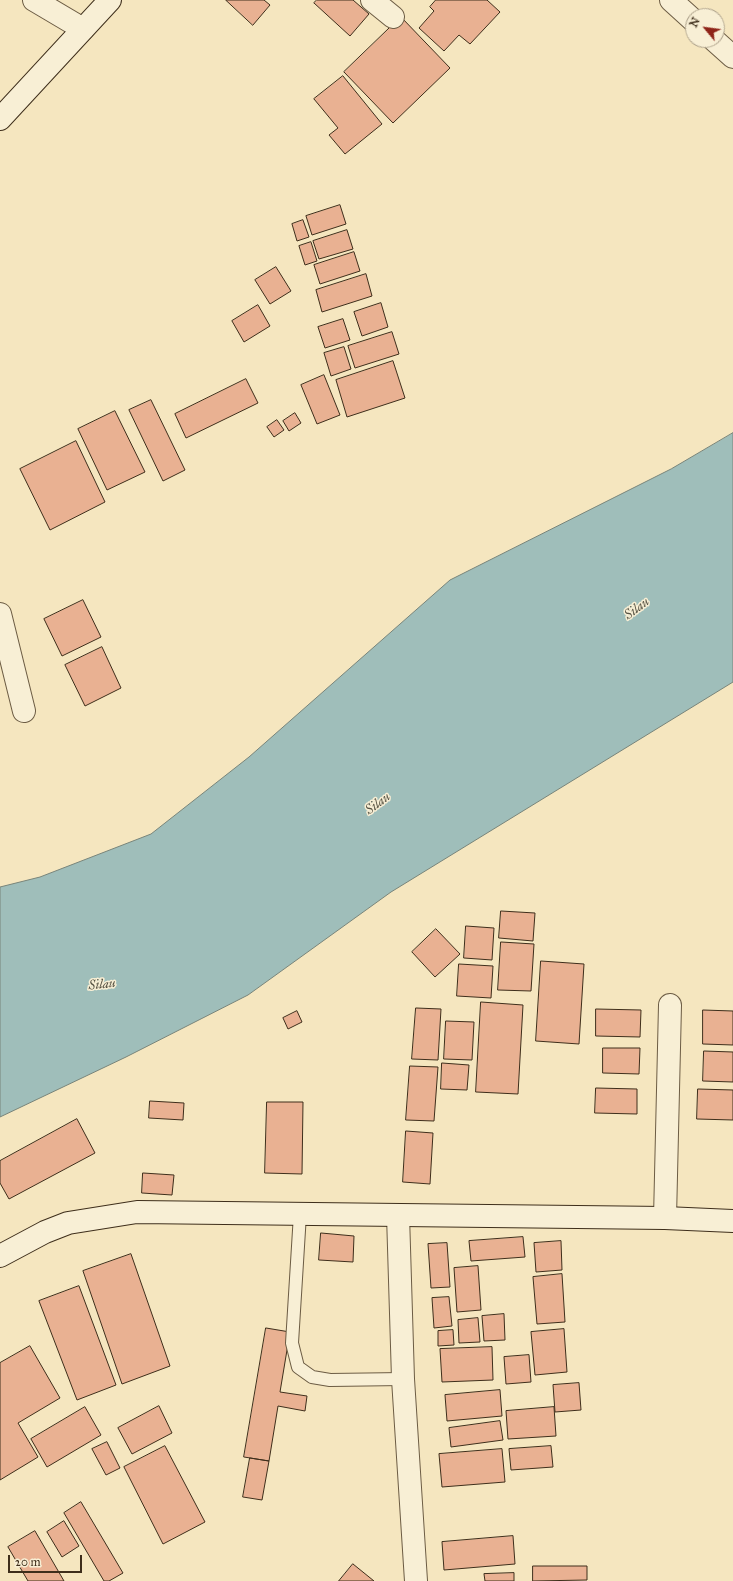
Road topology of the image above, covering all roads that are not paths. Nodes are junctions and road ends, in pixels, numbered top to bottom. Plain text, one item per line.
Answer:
1 (34, 0) edge
2 (110, 0) edge
3 (372, 0) edge
4 (671, 0) edge
5 (685, 13) edge
6 (393, 18) dead end
7 (82, 29) junction
8 (723, 48) edge
9 (733, 57) edge
10 (0, 119) edge
11 (0, 614) edge
12 (24, 711) dead end
13 (670, 1005) dead end
14 (300, 1214) junction
15 (398, 1215) junction
16 (665, 1218) junction
17 (733, 1221) edge
18 (0, 1256) edge
19 (403, 1379) junction
20 (416, 1581) edge

1 - 7 main road
2 - 7 main road
3 - 6 main road
4 - 5 main road
7 - 10 main road
8 - 9 main road
11 - 12 main road
13 - 16 main road
14 - 15 main road
14 - 18 main road
14 - 19 lane
15 - 16 main road
15 - 19 main road
16 - 17 main road
19 - 20 main road

